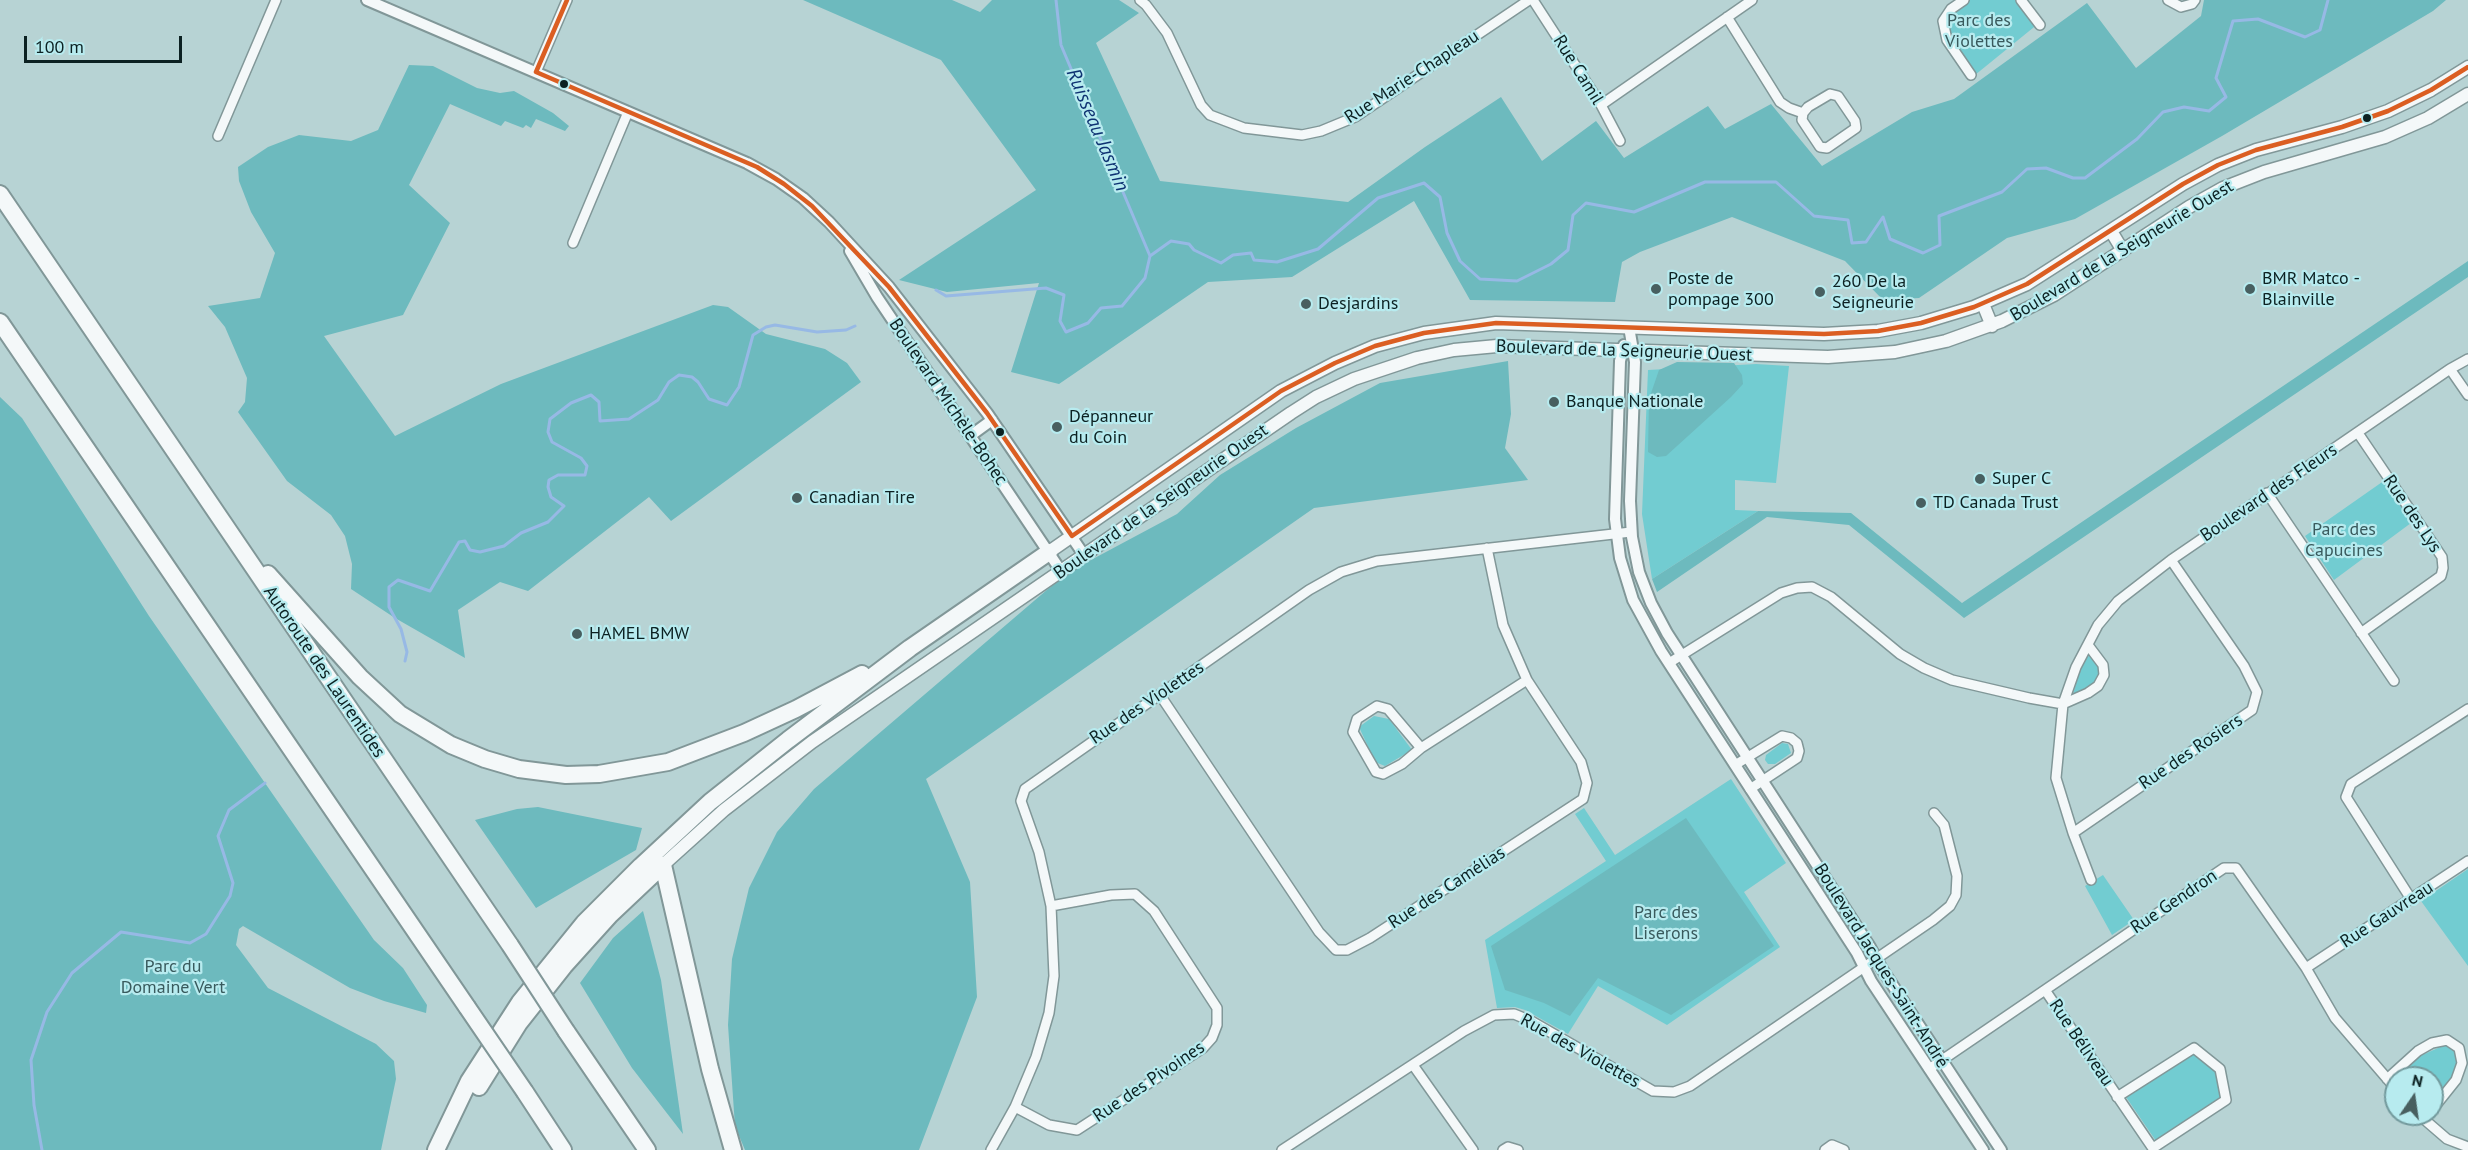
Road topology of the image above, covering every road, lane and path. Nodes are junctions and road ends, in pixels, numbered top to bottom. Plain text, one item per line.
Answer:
1 (276, 0) edge
2 (367, 0) edge
3 (567, 0) edge
4 (1140, 0) edge
5 (1531, 0) edge
6 (1752, 0) edge
7 (1964, 0) edge
8 (2021, 0) edge
9 (2168, 0) edge
10 (2195, 0) edge
11 (1727, 17) junction
12 (2040, 25) dead end
13 (2468, 67) edge
14 (536, 72) junction
15 (1971, 75) dead end
16 (2468, 94) edge
17 (1601, 105) junction
18 (628, 112) junction
19 (1803, 113) junction
20 (2343, 127) junction
21 (218, 136) dead end
22 (1620, 141) dead end
23 (2350, 149) junction
24 (0, 194) edge
25 (837, 230) junction
26 (2111, 231) junction
27 (573, 243) dead end
28 (2123, 250) junction
29 (1983, 304) junction
30 (0, 322) edge
31 (1992, 326) junction
32 (1629, 327) junction
33 (1628, 350) junction
34 (2468, 359) edge
35 (2450, 369) junction
36 (1318, 371) junction
37 (1328, 391) junction
38 (2468, 395) edge
39 (992, 420) junction
40 (2358, 433) junction
41 (970, 436) junction
42 (2267, 493) junction
43 (227, 529) junction
44 (1631, 532) junction
45 (1616, 534) junction
46 (1072, 536) junction
47 (1487, 548) junction
48 (1049, 552) junction
49 (1084, 555) junction
50 (2171, 560) junction
51 (1061, 571) junction
52 (2361, 633) junction
53 (2088, 645) junction
54 (910, 648) junction
55 (1681, 654) junction
56 (1669, 663) junction
57 (1527, 680) junction
58 (2394, 681) dead end
59 (1160, 695) junction
60 (2063, 704) junction
61 (2468, 709) edge
62 (1421, 748) junction
63 (1747, 757) junction
64 (1735, 765) junction
65 (1763, 780) junction
66 (1750, 789) junction
67 (1934, 813) dead end
68 (2073, 833) junction
69 (2468, 861) edge
70 (663, 865) junction
71 (2091, 880) dead end
72 (2411, 899) junction
73 (1051, 906) junction
74 (1876, 958) junction
75 (1864, 968) junction
76 (2306, 968) junction
77 (2045, 990) junction
78 (1942, 1061) junction
79 (1413, 1065) junction
80 (2401, 1066) edge
81 (1929, 1069) junction
82 (2384, 1075) edge
83 (2444, 1095) edge
84 (2117, 1097) junction
85 (1015, 1107) junction
86 (2434, 1126) edge
87 (2468, 1147) edge
88 (2153, 1149) edge
89 (436, 1150) edge
90 (448, 1150) edge
91 (563, 1150) edge
92 (647, 1150) edge
93 (733, 1150) edge
94 (991, 1150) edge
95 (1282, 1150) edge
96 (1473, 1150) edge
97 (1503, 1150) edge
98 (1518, 1150) edge
99 (1825, 1150) edge
100 (1844, 1150) edge
101 (1983, 1150) edge
102 (2001, 1150) edge

1 - 21 street
2 - 14 street, Boulevard Michèle-Bohec
3 - 14 street
4 - 5 street, Rue Marie-Chapleau
5 - 17 street, Rue Camil
6 - 11 street
7 - 15 street
8 - 12 street
9 - 10 street
11 - 17 street
11 - 19 street
13 - 20 main road, Boulevard de la Seigneurie Ouest
14 - 18 street, Boulevard Michèle-Bohec
16 - 23 main road, Boulevard de la Seigneurie Ouest
17 - 22 street, Rue Camil
18 - 25 street, Boulevard Michèle-Bohec
18 - 27 street
19 - 19 street
20 - 23 main road
20 - 26 main road, Boulevard de la Seigneurie Ouest
23 - 28 main road, Boulevard de la Seigneurie Ouest
24 - 43 highway, Autoroute des Laurentides
25 - 39 street, Boulevard Michèle-Bohec
25 - 41 street, Boulevard Michèle-Bohec
26 - 28 main road
26 - 29 main road, Boulevard de la Seigneurie Ouest
28 - 31 main road, Boulevard de la Seigneurie Ouest
29 - 31 main road
29 - 32 main road, Boulevard de la Seigneurie Ouest
30 - 91 highway, bridge
31 - 33 main road, Boulevard de la Seigneurie Ouest
32 - 33 street
32 - 36 main road, Boulevard de la Seigneurie Ouest
33 - 37 main road, Boulevard de la Seigneurie Ouest
33 - 44 street, Boulevard Jacques-Saint-André
33 - 45 street, Boulevard Jacques-Saint-André
34 - 35 street, Boulevard des Fleurs
35 - 38 street
35 - 40 street, Boulevard des Fleurs
36 - 37 main road
36 - 46 main road, Boulevard de la Seigneurie Ouest
37 - 49 main road, Boulevard de la Seigneurie Ouest
39 - 41 street
39 - 46 street, Boulevard Michèle-Bohec
40 - 42 street, Boulevard des Fleurs
40 - 52 street, Rue des Lys
41 - 48 street, Boulevard Michèle-Bohec
42 - 50 street, Boulevard des Fleurs
42 - 52 street
43 - 54 highway
43 - 92 highway, Autoroute des Laurentides, bridge
44 - 45 street, Rue des Violettes
44 - 55 street, Boulevard Jacques-Saint-André
45 - 47 street, Rue des Violettes
45 - 56 street, Boulevard Jacques-Saint-André
46 - 48 main road, Boulevard de la Seigneurie Ouest
46 - 49 street, Boulevard Michèle-Bohec
47 - 57 street, Rue des Camélias
47 - 59 street, Rue des Violettes
48 - 51 street, Boulevard Michèle-Bohec
48 - 54 highway
49 - 51 main road, Boulevard de la Seigneurie Ouest
50 - 53 street, Boulevard des Fleurs
50 - 68 street, Rue des Rosiers
51 - 70 main road, Boulevard de la Seigneurie Ouest
52 - 58 street
53 - 60 street, Boulevard des Fleurs
53 - 60 street
54 - 89 highway
55 - 56 street
55 - 60 street
55 - 63 street, Boulevard Jacques-Saint-André
56 - 64 street, Boulevard Jacques-Saint-André
57 - 59 street, Rue des Camélias
57 - 62 street
59 - 73 street, Rue des Violettes
60 - 68 street, Boulevard des Fleurs
61 - 72 street
62 - 62 street
63 - 64 street
63 - 65 street, Boulevard Jacques-Saint-André
63 - 65 street
64 - 66 street, Boulevard Jacques-Saint-André
65 - 66 street
65 - 74 street, Boulevard Jacques-Saint-André
66 - 75 street, Boulevard Jacques-Saint-André
67 - 74 street, Rue des Violettes
68 - 71 street, Boulevard des Fleurs
69 - 72 street, Rue Gauvreau
70 - 90 highway
70 - 93 highway
72 - 76 street, Rue Gauvreau
73 - 85 street, Rue des Violettes
73 - 85 street, Rue des Pivoines
74 - 75 street, Rue des Violettes
74 - 78 street, Boulevard Jacques-Saint-André
75 - 79 street, Rue des Violettes
75 - 81 street, Boulevard Jacques-Saint-André
76 - 77 street, Rue Gendron
76 - 82 street, Rue Gendron
77 - 78 street, Rue Gendron
77 - 84 street, Rue Béliveau
78 - 81 street, Rue Gendron
78 - 102 street, Boulevard Jacques-Saint-André
79 - 95 street, Rue des Violettes
79 - 96 street
80 - 83 street
81 - 101 street, Boulevard Jacques-Saint-André
84 - 88 street, Rue Béliveau
84 - 88 street, Rue Béliveau
85 - 94 street, Rue des Violettes
86 - 87 street
97 - 98 street
99 - 100 street

